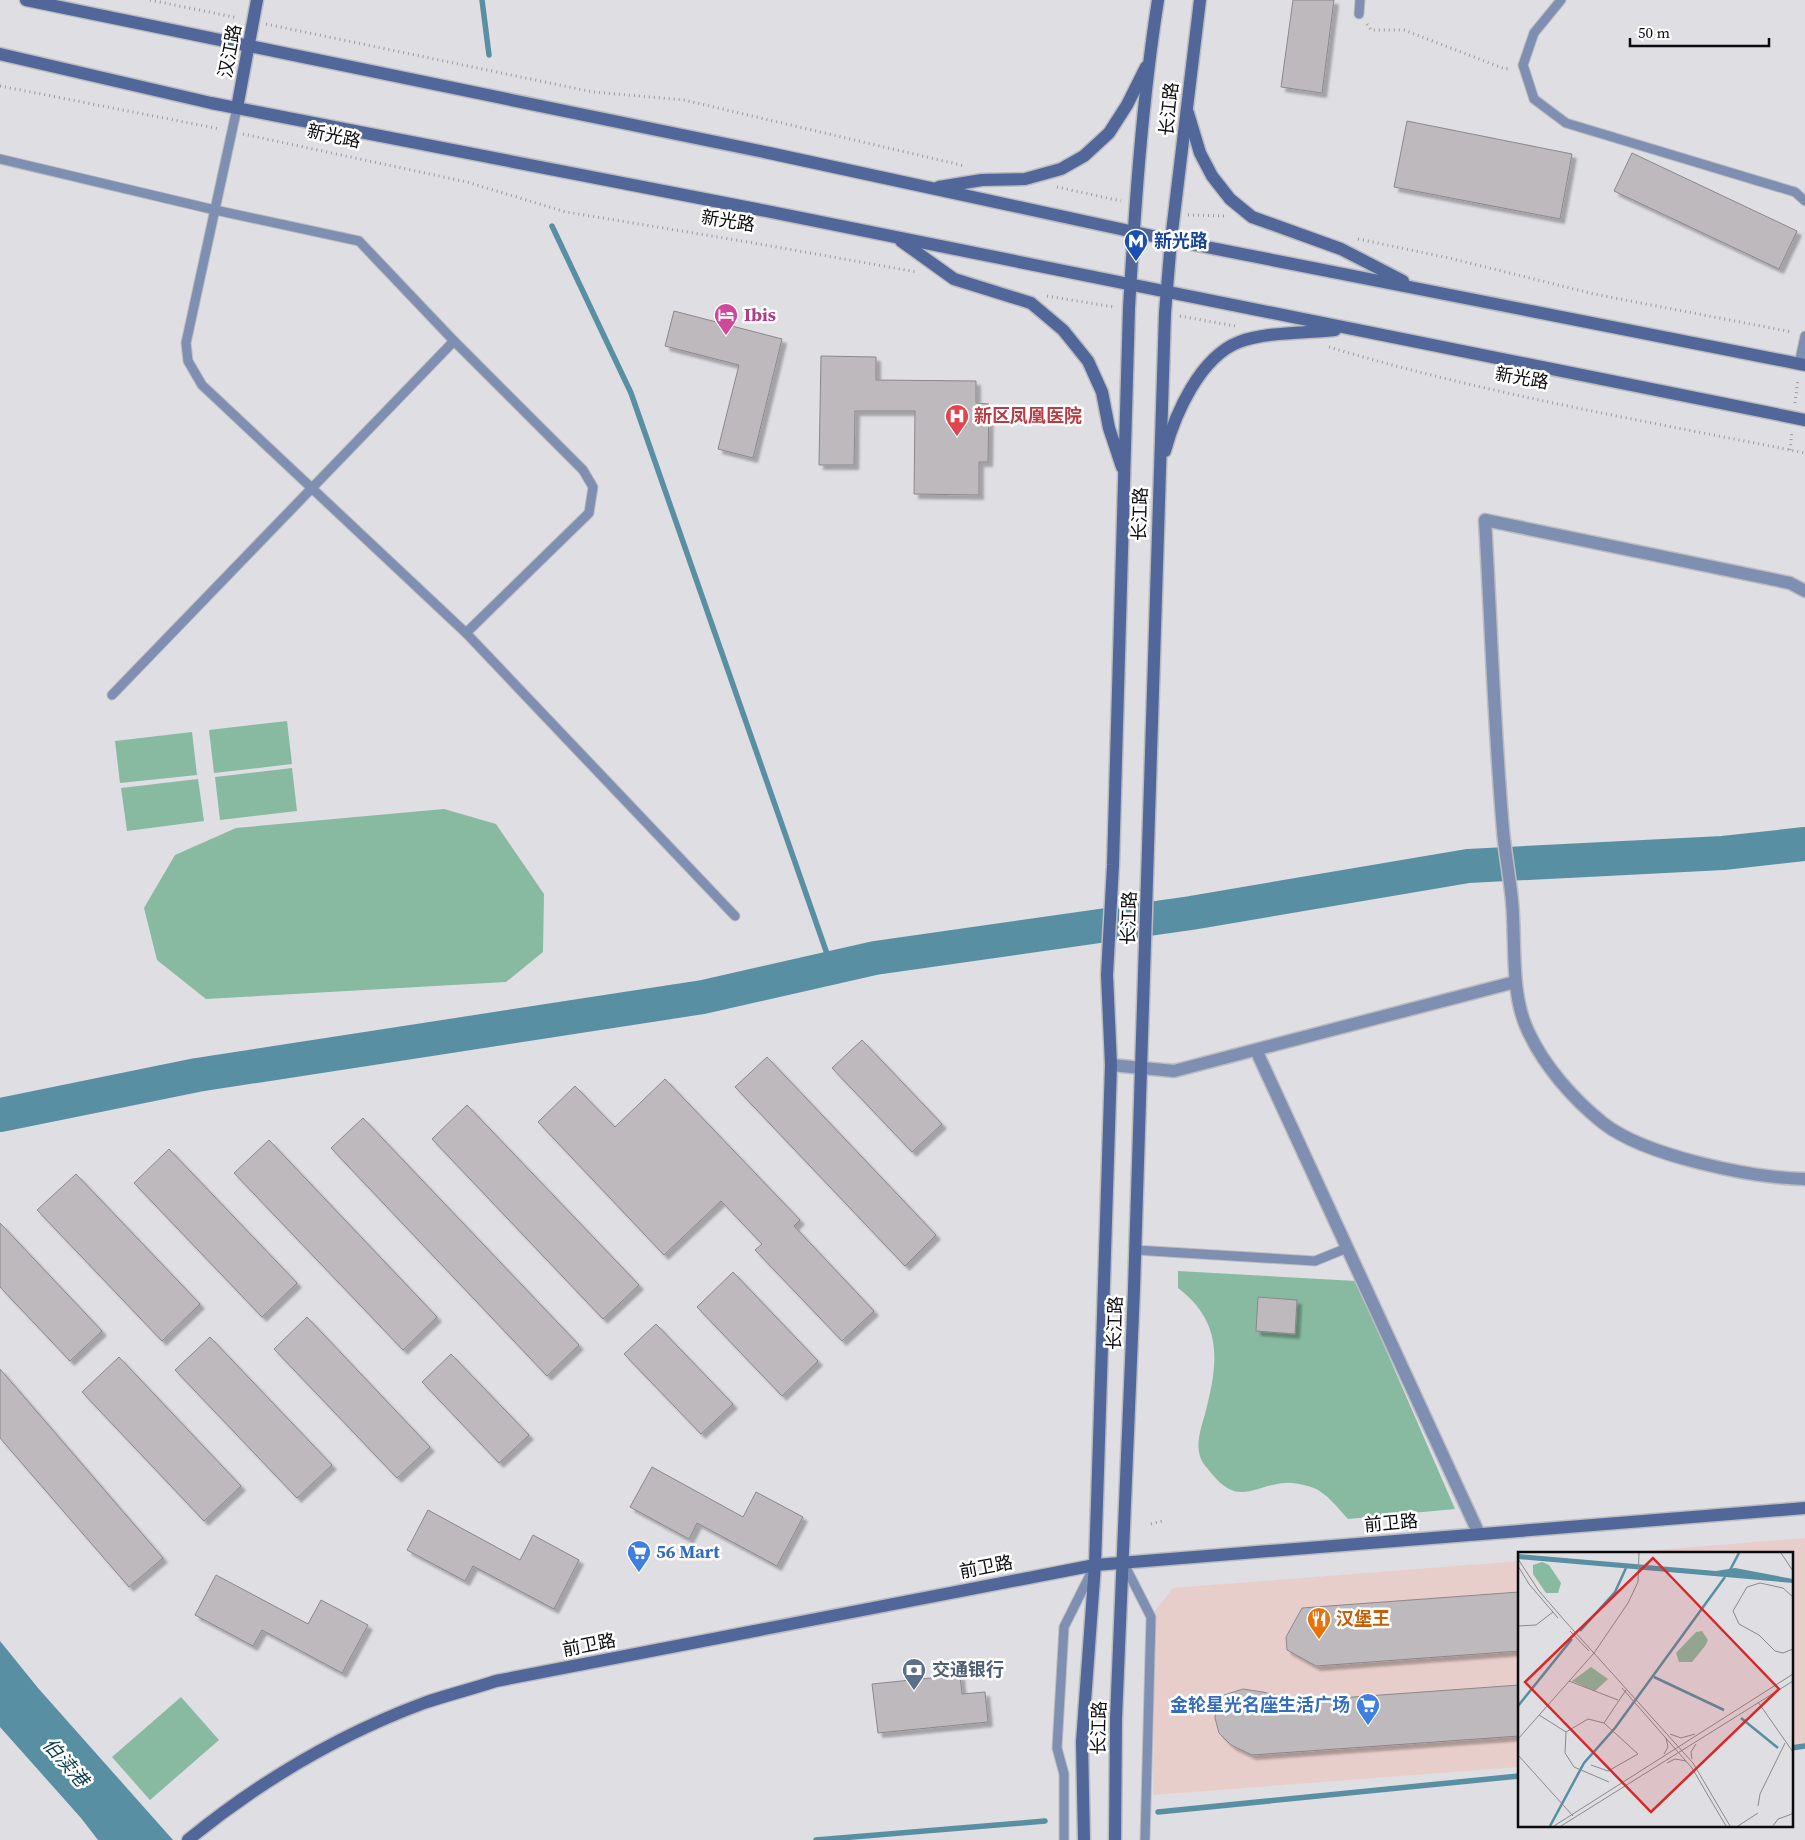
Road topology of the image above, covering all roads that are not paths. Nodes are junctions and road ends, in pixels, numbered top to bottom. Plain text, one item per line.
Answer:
1 (26, 0) edge
2 (257, 0) edge
3 (1158, 0) edge
4 (1200, 0) edge
5 (1360, 0) edge
6 (1560, 0) edge
7 (1359, 14) road end
8 (248, 47) junction
9 (0, 54) edge
10 (1149, 60) junction
11 (1186, 106) junction
12 (237, 108) junction
13 (0, 159) edge
14 (931, 188) junction
15 (1805, 201) edge
16 (214, 210) junction
17 (1134, 232) junction
18 (897, 238) junction
19 (1171, 240) junction
20 (1130, 286) junction
21 (1416, 288) junction
22 (1166, 292) junction
23 (1346, 328) junction
24 (1805, 336) edge
25 (454, 341) junction
26 (1802, 365) edge
27 (1805, 420) edge
28 (1159, 473) junction
29 (1125, 476) junction
30 (311, 488) junction
31 (1805, 591) edge
32 (466, 633) junction
33 (112, 695) dead end
34 (735, 916) dead end
35 (1515, 982) junction
36 (1256, 1050) junction
37 (1111, 1065) junction
38 (1141, 1068) junction
39 (1805, 1179) edge
40 (1347, 1248) junction
41 (1135, 1250) junction
42 (1805, 1508) edge
43 (1478, 1534) junction
44 (1123, 1563) junction
45 (1095, 1565) junction
46 (188, 1840) edge
47 (1064, 1840) edge
48 (1084, 1840) edge
49 (1115, 1840) edge
50 (1145, 1840) edge

1 - 8 main road
2 - 8 main road, 汉江路
3 - 10 main road, 长江路
4 - 11 main road, 长江路
5 - 7 lane
6 - 15 lane
8 - 12 main road, 汉江路
8 - 14 main road
9 - 12 main road, 新光路
10 - 14 main road
10 - 17 main road, 长江路
11 - 19 main road, 长江路
11 - 21 main road
12 - 16 lane
12 - 18 main road, 新光路
13 - 16 lane
14 - 17 main road
16 - 25 lane
16 - 30 lane
17 - 19 main road
17 - 20 main road, 长江路
18 - 20 main road, 新光路
18 - 29 main road
19 - 21 main road
19 - 22 main road, 长江路
20 - 22 main road, 新光路
20 - 29 main road, 长江路
21 - 26 main road
22 - 23 main road, 新光路
22 - 28 main road, 长江路
23 - 27 main road, 新光路
23 - 28 main road
24 - 26 lane
25 - 30 lane
25 - 32 lane
28 - 38 main road, 长江路
29 - 37 main road, 长江路
30 - 32 lane
30 - 33 lane
31 - 35 street
32 - 34 lane
35 - 36 street
35 - 39 street
36 - 38 street
36 - 40 street
37 - 38 street
37 - 45 main road, 长江路
38 - 41 main road, 长江路
40 - 41 lane
40 - 43 street
41 - 44 main road, 长江路
42 - 43 main road, 前卫路
43 - 44 main road, 前卫路
44 - 45 main road, 前卫路
44 - 49 main road, 长江路
44 - 50 lane
45 - 46 main road, 前卫路
45 - 47 lane
45 - 48 main road, 长江路

